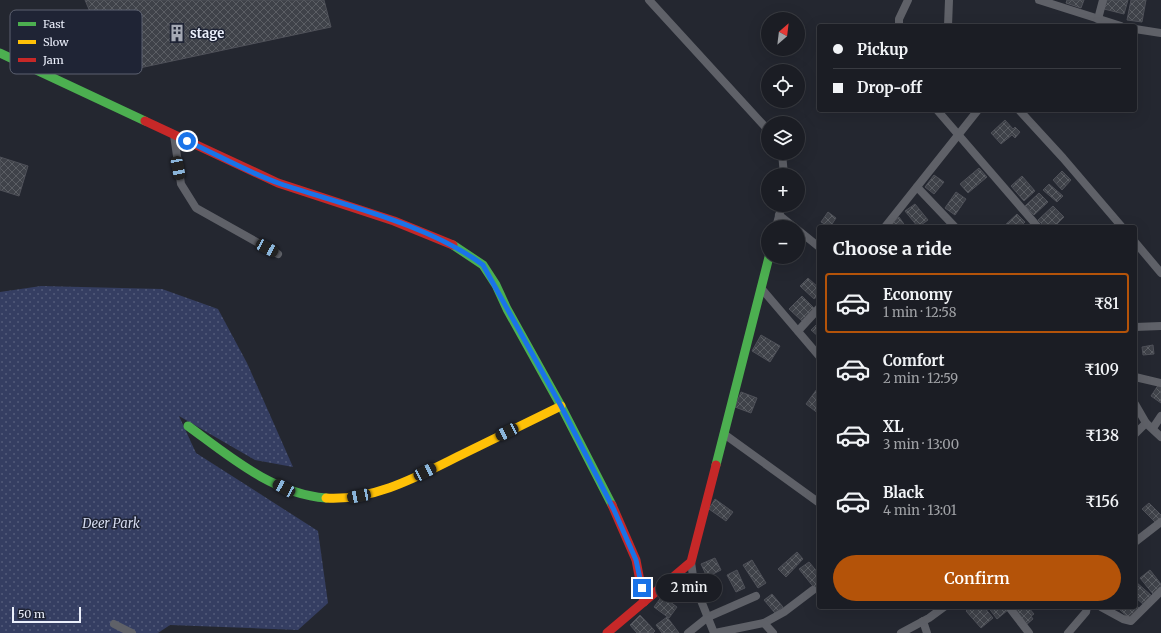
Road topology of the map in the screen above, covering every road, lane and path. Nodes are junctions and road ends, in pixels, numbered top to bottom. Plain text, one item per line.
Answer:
1 (649, 0) edge
2 (908, 0) edge
3 (949, 0) edge
4 (1039, 0) edge
5 (1103, 0) edge
6 (1098, 19) junction
7 (899, 24) edge
8 (948, 24) edge
9 (1114, 24) edge
10 (1137, 29) edge
11 (1161, 33) edge
12 (0, 53) edge
13 (10, 58) edge
14 (45, 74) edge
15 (939, 112) edge
16 (976, 112) edge
17 (1021, 112) edge
18 (761, 122) edge
19 (174, 135) junction
20 (958, 136) junction
21 (917, 187) junction
22 (780, 212) edge
23 (779, 215) junction
24 (778, 220) edge
25 (785, 220) edge
26 (887, 225) edge
27 (953, 225) edge
28 (1036, 225) edge
29 (1120, 225) edge
30 (805, 236) edge
31 (1137, 244) edge
32 (817, 245) edge
33 (278, 254) dead end
34 (767, 264) edge
35 (1161, 273) edge
36 (761, 288) junction
37 (817, 310) edge
38 (1161, 326) edge
39 (1137, 327) edge
40 (798, 330) junction
41 (817, 354) edge
42 (1137, 377) edge
43 (1161, 383) edge
44 (561, 406) junction
45 (1137, 407) edge
46 (1161, 416) edge
47 (1150, 425) junction
48 (188, 426) dead end
49 (1137, 433) edge
50 (724, 434) junction
51 (1161, 437) edge
52 (817, 501) edge
53 (1161, 522) edge
54 (1137, 540) edge
55 (692, 562) junction
56 (813, 590) dead end
57 (1161, 591) edge
58 (756, 596) dead end
59 (644, 602) junction
60 (941, 609) edge
61 (1011, 609) edge
62 (1087, 609) edge
63 (1104, 609) edge
64 (708, 617) junction
65 (923, 621) junction
66 (764, 623) junction
67 (114, 624) dead end
68 (132, 633) edge
69 (607, 633) edge
70 (688, 633) edge
71 (715, 633) edge
72 (773, 633) edge
73 (901, 633) edge
74 (927, 633) edge
75 (1029, 633) edge
76 (1068, 633) edge

1 - 18 street
2 - 7 street
3 - 8 street
4 - 6 street
5 - 6 street
6 - 9 street
10 - 11 street
12 - 13 street
14 - 19 street
15 - 20 street
16 - 20 street
17 - 29 street
19 - 33 street
19 - 44 street
20 - 21 street
20 - 28 street
21 - 26 street
21 - 27 street
22 - 23 street
23 - 24 street
23 - 25 street
30 - 32 street
31 - 35 street
34 - 36 street
36 - 40 street
36 - 50 street
37 - 40 street
38 - 39 street
40 - 41 street
42 - 43 street
44 - 48 street
44 - 59 street
45 - 47 street
46 - 47 street
47 - 49 street
47 - 51 street
50 - 52 street
50 - 55 street
53 - 54 street
55 - 59 street
55 - 64 street
56 - 66 street
57 - 63 street
58 - 64 street
59 - 69 street
60 - 65 street
61 - 75 street
62 - 76 street
64 - 70 street
64 - 71 street
65 - 73 street
65 - 74 street
66 - 71 street
66 - 72 street
67 - 68 street

